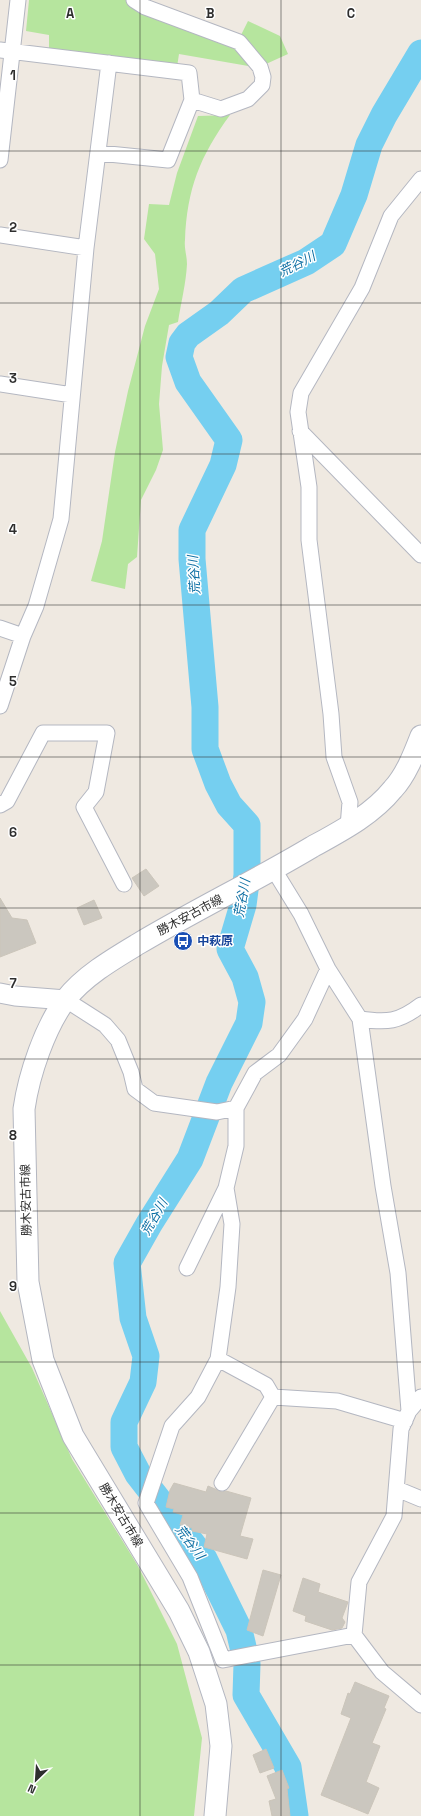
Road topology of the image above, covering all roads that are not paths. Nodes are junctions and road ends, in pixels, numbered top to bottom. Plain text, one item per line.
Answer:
1 (18, 0) edge
2 (134, 0) edge
3 (6, 50) edge
4 (109, 63) junction
5 (192, 100) junction
6 (99, 152) junction
7 (0, 160) edge
8 (421, 180) edge
9 (0, 234) edge
10 (86, 248) junction
11 (0, 384) edge
12 (72, 395) junction
13 (300, 431) junction
14 (421, 555) edge
15 (0, 628) edge
16 (23, 636) junction
17 (0, 706) edge
18 (421, 736) edge
19 (0, 805) edge
20 (348, 827) junction
21 (269, 873) junction
22 (124, 884) dead end
23 (328, 969) junction
24 (0, 993) edge
25 (66, 1000) junction
26 (421, 1005) edge
27 (360, 1019) junction
28 (236, 1108) junction
29 (226, 1188) junction
30 (188, 1268) dead end
31 (218, 1359) junction
32 (273, 1397) junction
33 (421, 1397) edge
34 (407, 1416) junction
35 (222, 1483) dead end
36 (398, 1490) junction
37 (421, 1499) edge
38 (354, 1635) junction
39 (421, 1705) edge
40 (215, 1816) edge

1 - 3 street
2 - 5 street
3 - 4 street
3 - 7 street
4 - 5 street
4 - 6 street
5 - 6 street
6 - 10 street
8 - 13 street
9 - 10 street
10 - 12 street
11 - 12 street
12 - 16 street
13 - 14 street
13 - 20 street
15 - 16 street
16 - 17 street
18 - 20 main road, 勝木安古市線
19 - 22 street
20 - 21 main road, 勝木安古市線
21 - 23 street
21 - 25 main road, 勝木安古市線
23 - 27 street
23 - 28 street
24 - 25 street
25 - 28 street
25 - 40 main road, 勝木安古市線
26 - 27 street
27 - 34 street
28 - 29 street
29 - 30 street
29 - 31 street
31 - 32 street
31 - 38 street
32 - 34 street
32 - 35 street
33 - 34 street
34 - 36 street
36 - 37 street
36 - 38 street
38 - 39 street

